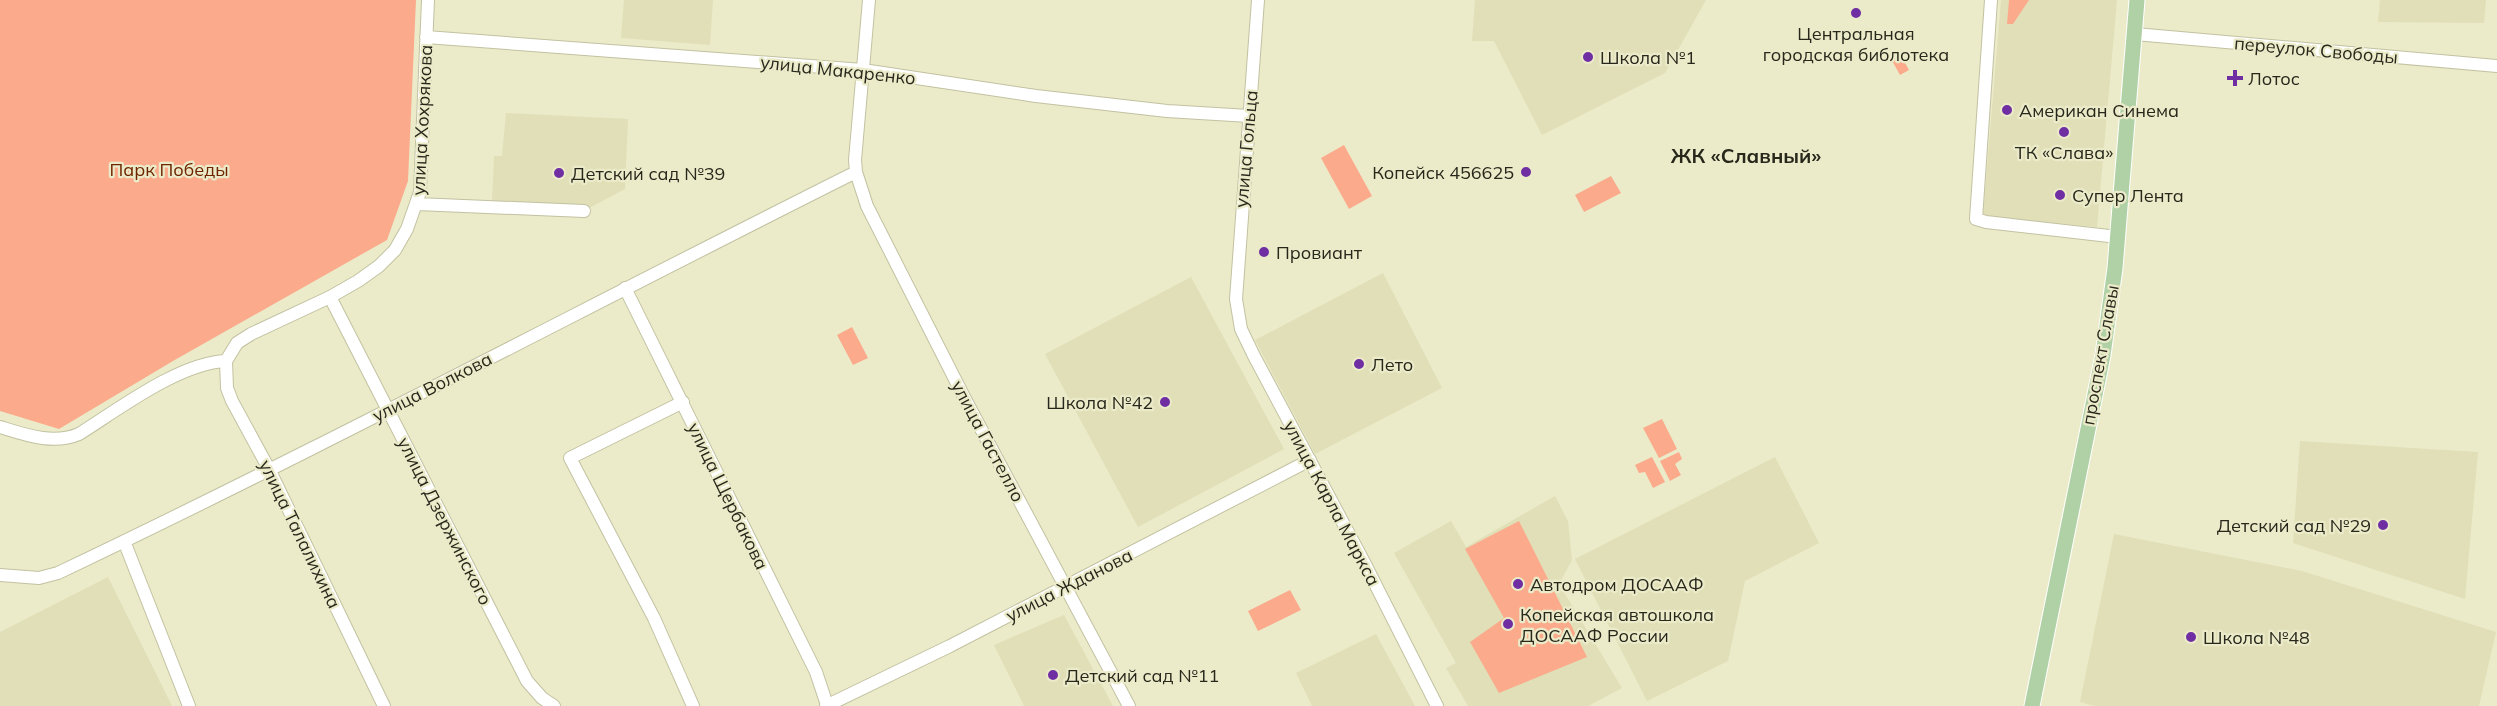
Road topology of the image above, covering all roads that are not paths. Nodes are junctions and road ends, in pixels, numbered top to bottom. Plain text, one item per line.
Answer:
1 (428, 0) edge
2 (869, 0) edge
3 (1258, 0) edge
4 (1991, 0) edge
5 (2137, 0) edge
6 (2134, 34) junction
7 (426, 37) junction
8 (2497, 66) edge
9 (863, 70) junction
10 (1249, 116) junction
11 (856, 172) junction
12 (417, 204) junction
13 (584, 211) dead end
14 (2118, 237) junction
15 (625, 288) junction
16 (330, 297) junction
17 (1236, 299) joint
18 (226, 361) junction
19 (682, 402) junction
20 (387, 411) junction
21 (0, 427) edge
22 (1310, 460) junction
23 (269, 469) junction
24 (124, 541) junction
25 (0, 575) edge
26 (1066, 586) junction
27 (189, 706) edge
28 (384, 706) edge
29 (554, 706) edge
30 (693, 706) edge
31 (826, 706) edge
32 (1129, 706) edge
33 (1437, 706) edge
34 (2032, 706) edge

1 - 7 street, улица Хохрякова
2 - 9 street
3 - 10 street, улица Гольца
4 - 14 street
5 - 6 main road, проспект Славы
6 - 8 street, переулок Свободы
6 - 14 main road, проспект Славы
7 - 9 street, улица Макаренко
7 - 12 street, улица Хохрякова
9 - 10 street, улица Макаренко
9 - 11 street
10 - 17 street, улица Гольца
11 - 15 street, улица Волкова
11 - 26 street, улица Гастелло
12 - 13 street
12 - 16 street, улица Хохрякова
14 - 34 main road, проспект Славы
15 - 19 street, улица Щербакова
15 - 20 street, улица Волкова
16 - 18 street, улица Хохрякова
16 - 20 street, улица Дзержинского
17 - 22 street, улица Карла Маркса
18 - 21 street
18 - 23 street, улица Талалихина
19 - 30 street
19 - 31 street, улица Щербакова
20 - 23 street, улица Волкова
20 - 29 street, улица Дзержинского
22 - 26 street, улица Жданова
22 - 33 street, улица Карла Маркса
23 - 24 street, улица Волкова
23 - 28 street, улица Талалихина
24 - 25 street, улица Волкова
24 - 27 street
26 - 31 street, улица Жданова
26 - 32 street, улица Гастелло

